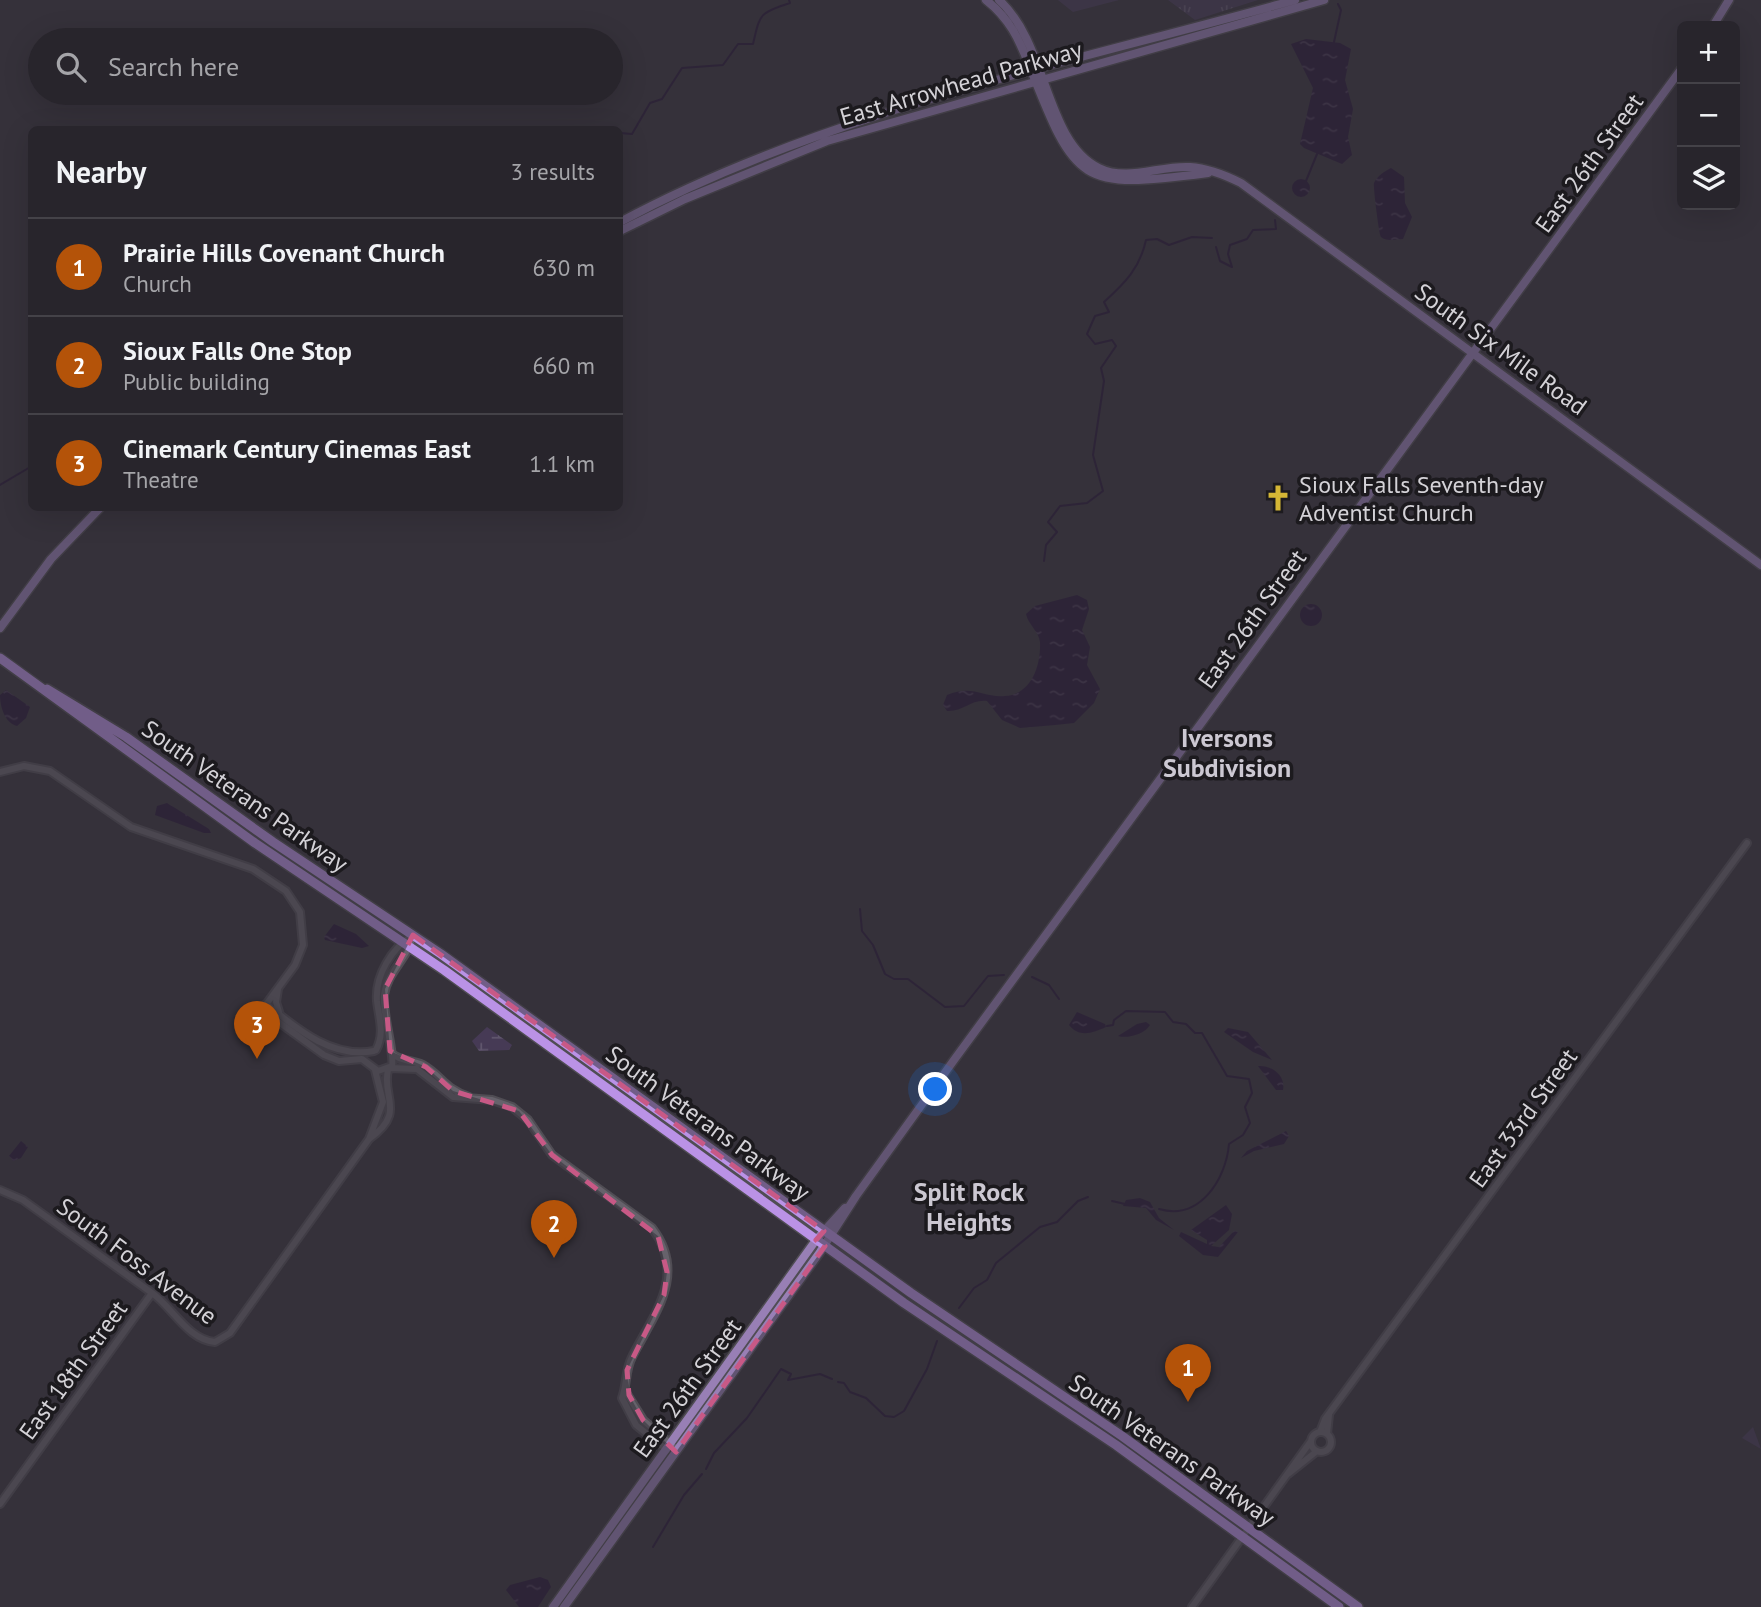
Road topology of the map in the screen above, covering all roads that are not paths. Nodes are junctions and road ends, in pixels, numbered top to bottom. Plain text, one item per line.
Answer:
1 (986, 0) edge
2 (999, 0) edge
3 (1295, 0) edge
4 (1324, 0) edge
5 (1729, 0) edge
6 (1716, 21) edge
7 (1038, 75) junction
8 (1677, 75) edge
9 (940, 98) junction
10 (890, 122) junction
11 (794, 143) junction
12 (712, 187) junction
13 (623, 221) edge
14 (623, 230) edge
15 (1474, 353) junction
16 (97, 511) edge
17 (1761, 565) edge
18 (0, 628) edge
19 (0, 658) edge
20 (30, 680) junction
21 (0, 772) edge
22 (1747, 843) dead end
23 (413, 935) junction
24 (402, 942) junction
25 (411, 947) junction
26 (282, 983) junction
27 (264, 1007) junction
28 (285, 1019) junction
29 (375, 1050) junction
30 (391, 1052) junction
31 (373, 1068) junction
32 (389, 1069) junction
33 (471, 1098) junction
34 (369, 1139) junction
35 (0, 1191) edge
36 (827, 1234) junction
37 (816, 1240) junction
38 (825, 1246) junction
39 (152, 1293) junction
40 (1323, 1433) junction
41 (1311, 1441) junction
42 (671, 1448) junction
43 (1317, 1451) junction
44 (1288, 1474) junction
45 (0, 1504) edge
46 (1249, 1527) junction
47 (1242, 1536) junction
48 (553, 1607) edge
49 (564, 1607) edge
50 (1192, 1607) edge
51 (1339, 1607) edge
52 (1358, 1607) edge

1 - 7 main road, South Six Mile Road
2 - 7 main road, South Six Mile Road
3 - 7 main road, East Arrowhead Parkway
4 - 7 main road, East Arrowhead Parkway
5 - 6 main road
7 - 9 main road, East Arrowhead Parkway
7 - 10 main road, East Arrowhead Parkway
7 - 15 main road, South Six Mile Road
8 - 15 main road, East 26th Street
9 - 10 main road
9 - 11 main road, East Arrowhead Parkway
10 - 12 main road, East Arrowhead Parkway
11 - 12 main road
11 - 13 main road, East Arrowhead Parkway
12 - 14 main road, East Arrowhead Parkway
15 - 17 main road, South Six Mile Road
15 - 36 main road, East 26th Street
16 - 18 main road
19 - 20 highway, South Veterans Parkway
20 - 23 highway, South Veterans Parkway
20 - 24 highway, South Veterans Parkway
21 - 26 street
22 - 40 street, East 33rd Street
23 - 24 street
23 - 25 street
23 - 36 highway, South Veterans Parkway
24 - 25 highway, South Veterans Parkway
24 - 29 street
25 - 30 street
25 - 37 highway, South Veterans Parkway
26 - 27 street
26 - 28 street
27 - 28 street
27 - 31 street
28 - 29 street
29 - 30 street
29 - 31 street
30 - 32 street
30 - 33 street
31 - 32 street
31 - 34 street
32 - 33 street
32 - 34 street
33 - 42 street
34 - 39 street, South Foss Avenue
35 - 39 street, South Foss Avenue
36 - 37 main road, East 26th Street
36 - 38 main road, East 26th Street
36 - 46 highway, South Veterans Parkway
37 - 38 highway, South Veterans Parkway
37 - 42 main road, East 26th Street
38 - 42 main road, East 26th Street
38 - 47 highway, South Veterans Parkway
39 - 45 street, East 18th Street
40 - 41 street, East 33rd Street
40 - 43 street, East 33rd Street
41 - 43 street
41 - 44 street, East 33rd Street
42 - 48 main road, East 26th Street
42 - 49 main road, East 26th Street
43 - 44 street, East 33rd Street
44 - 46 street, East 33rd Street
46 - 47 street, East 33rd Street
46 - 52 highway, South Veterans Parkway
47 - 50 street, East 33rd Street
47 - 51 highway, South Veterans Parkway

